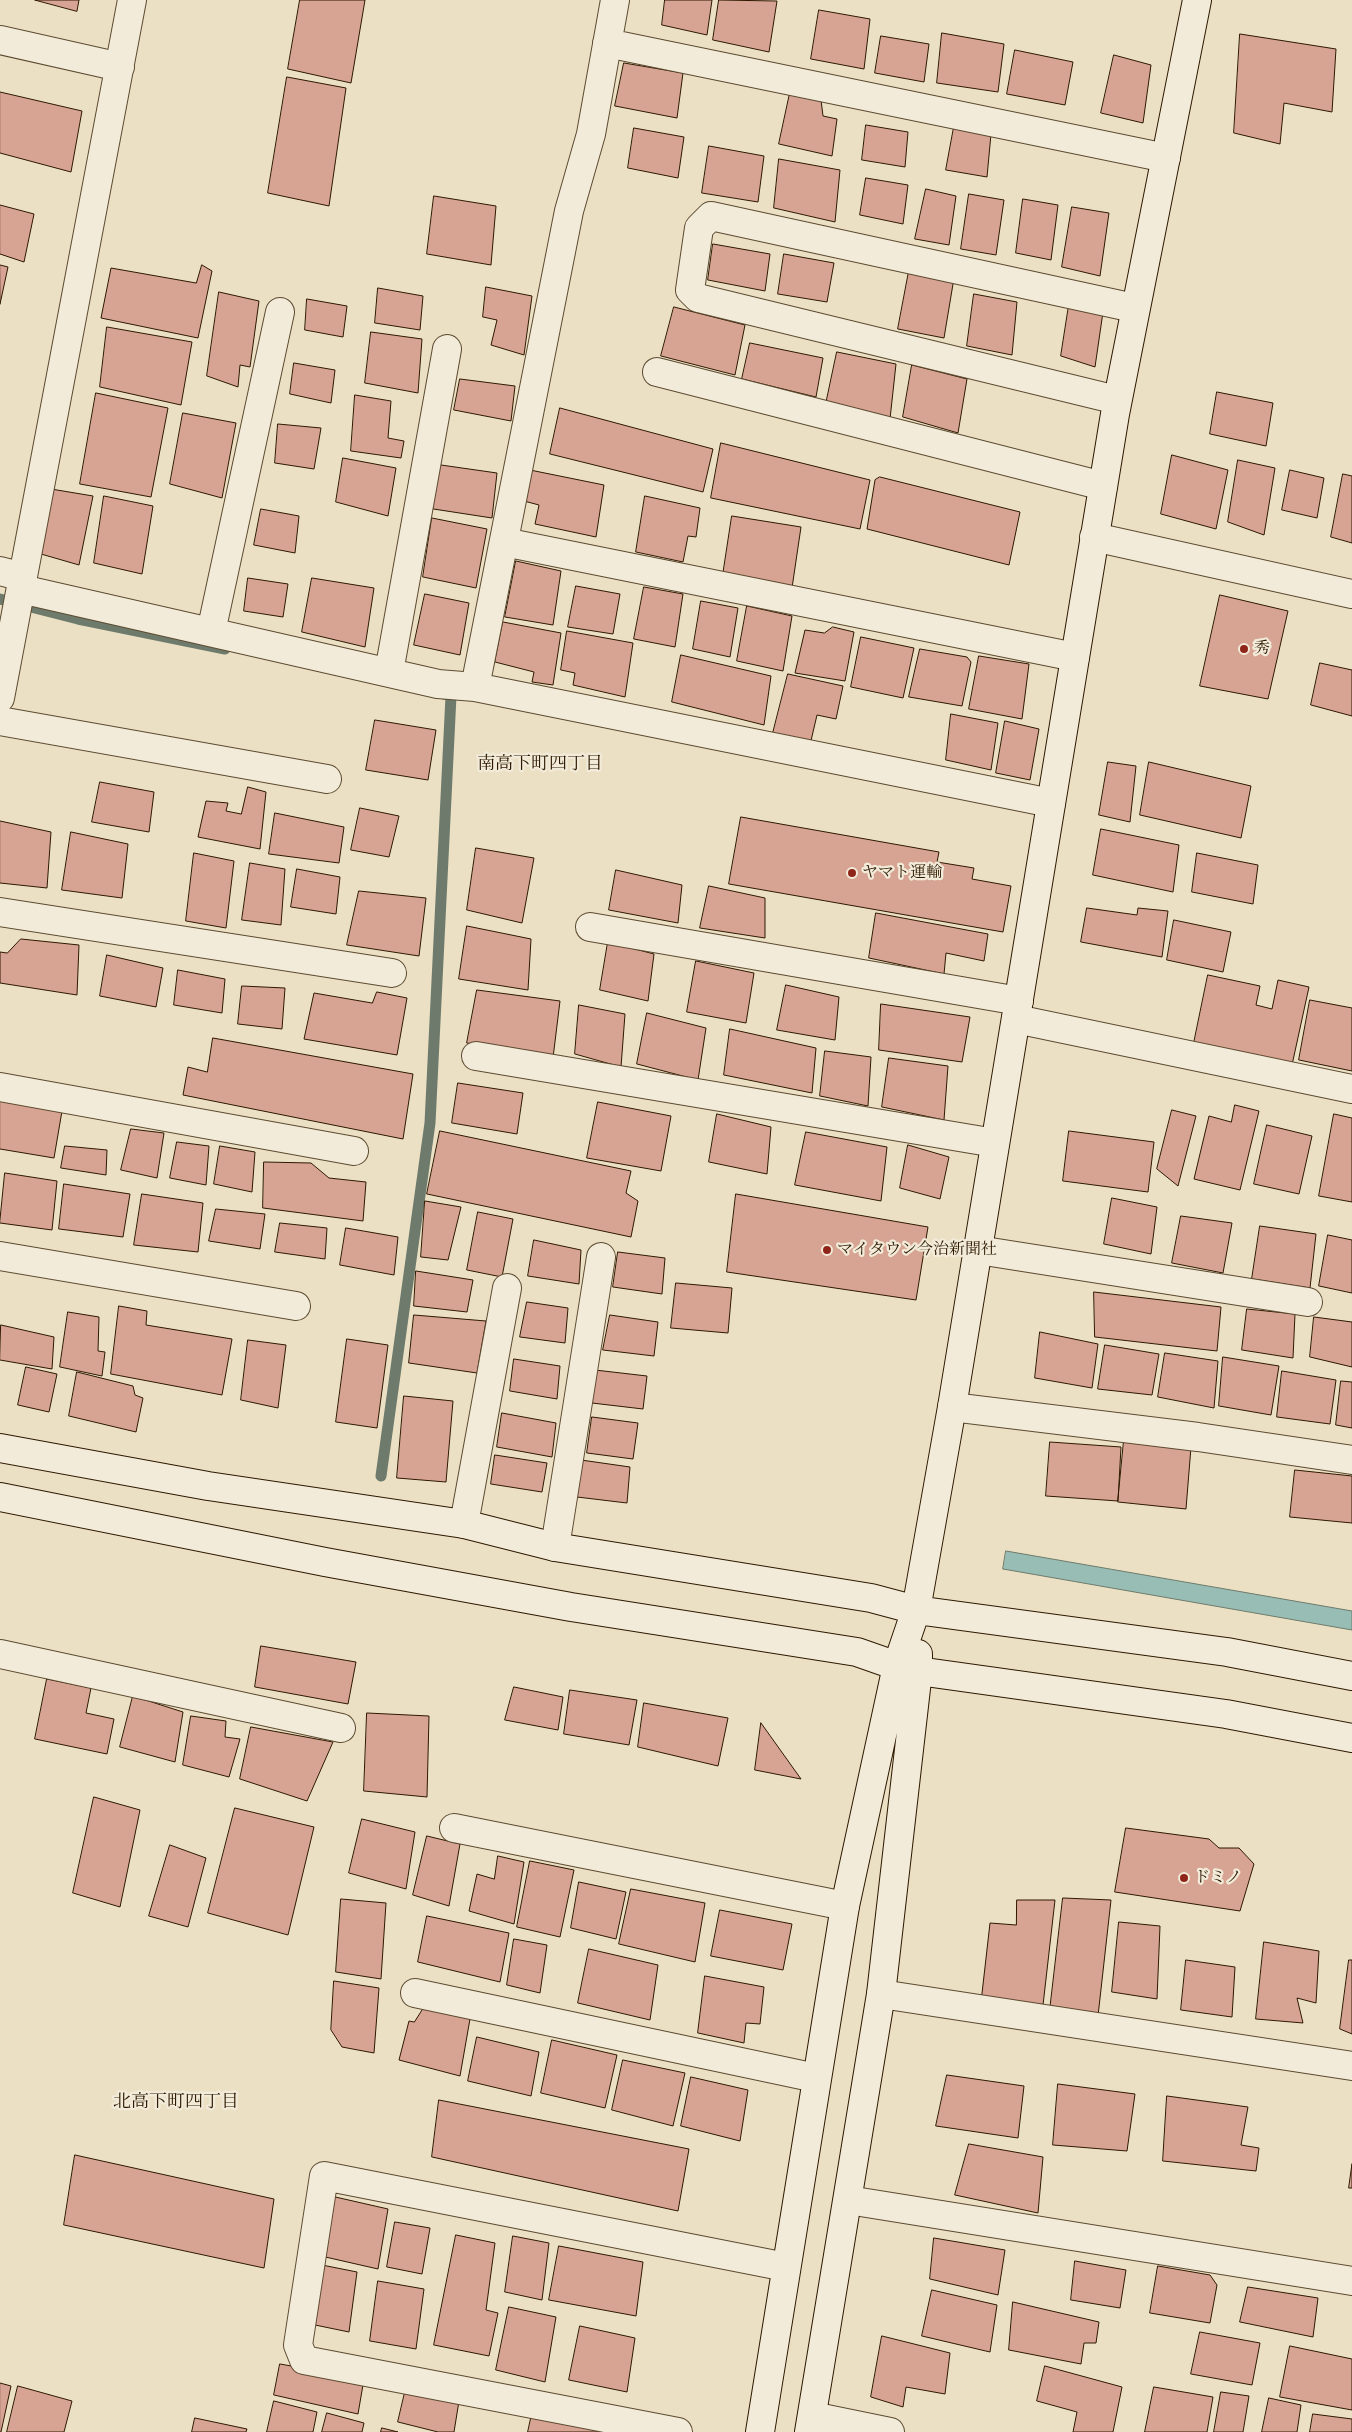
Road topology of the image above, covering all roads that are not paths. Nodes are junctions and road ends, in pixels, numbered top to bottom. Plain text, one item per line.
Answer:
1 (132, 0) edge
2 (615, 0) edge
3 (1197, 0) edge
4 (0, 40) edge
5 (607, 43) junction
6 (120, 67) junction
7 (1166, 158) junction
8 (1134, 308) junction
9 (280, 312) dead end
10 (447, 349) dead end
11 (657, 372) dead end
12 (1117, 400) junction
13 (1103, 486) junction
14 (1094, 537) junction
15 (504, 542) junction
16 (15, 579) edge
17 (1352, 594) edge
18 (211, 632) junction
19 (1075, 657) junction
20 (390, 672) junction
21 (475, 687) junction
22 (0, 698) edge
23 (0, 721) edge
24 (327, 779) dead end
25 (1051, 803) junction
26 (0, 912) edge
27 (590, 927) dead end
28 (392, 973) dead end
29 (1017, 1010) junction
30 (476, 1056) dead end
31 (0, 1088) edge
32 (1352, 1089) edge
33 (996, 1143) junction
34 (354, 1151) dead end
35 (978, 1250) junction
36 (0, 1256) edge
37 (601, 1257) dead end
38 (507, 1288) dead end
39 (1308, 1302) dead end
40 (296, 1306) dead end
41 (952, 1407) junction
42 (0, 1448) edge
43 (1352, 1460) edge
44 (0, 1497) edge
45 (464, 1524) junction
46 (555, 1547) junction
47 (916, 1610) junction
48 (0, 1654) edge
49 (908, 1669) junction
50 (1352, 1676) edge
51 (341, 1728) dead end
52 (1352, 1738) edge
53 (454, 1828) dead end
54 (844, 1906) junction
55 (415, 1993) dead end
56 (881, 1994) junction
57 (1352, 2066) edge
58 (816, 2078) junction
59 (848, 2200) junction
60 (786, 2266) junction
61 (1352, 2281) edge
62 (810, 2424) edge
63 (678, 2432) edge
64 (760, 2432) edge
65 (890, 2432) edge

1 - 6 street
2 - 5 street
3 - 7 street
4 - 6 street
5 - 7 street
5 - 15 street
6 - 16 street
7 - 8 street
8 - 12 street
8 - 12 street
9 - 18 street
10 - 20 street
11 - 13 street
12 - 13 street
13 - 14 street
14 - 17 street
14 - 19 street
15 - 19 street
15 - 21 street
16 - 18 street
16 - 22 street
18 - 20 street
19 - 25 street
20 - 21 street
21 - 25 street
23 - 24 street
25 - 29 street
26 - 28 street
27 - 29 street
29 - 32 street
29 - 33 street
30 - 33 street
31 - 34 street
33 - 35 street
35 - 39 street
35 - 41 street
36 - 40 street
37 - 46 street
38 - 45 street
41 - 43 street
41 - 47 street
42 - 45 street
44 - 49 street
45 - 46 street
46 - 47 street
47 - 49 street
47 - 50 street
48 - 51 street
49 - 52 street
49 - 54 street
49 - 56 street
53 - 54 street
54 - 58 street
55 - 58 street
56 - 57 street
56 - 59 street
58 - 60 street
59 - 61 street
59 - 62 street
60 - 63 street
60 - 64 street
62 - 65 street

